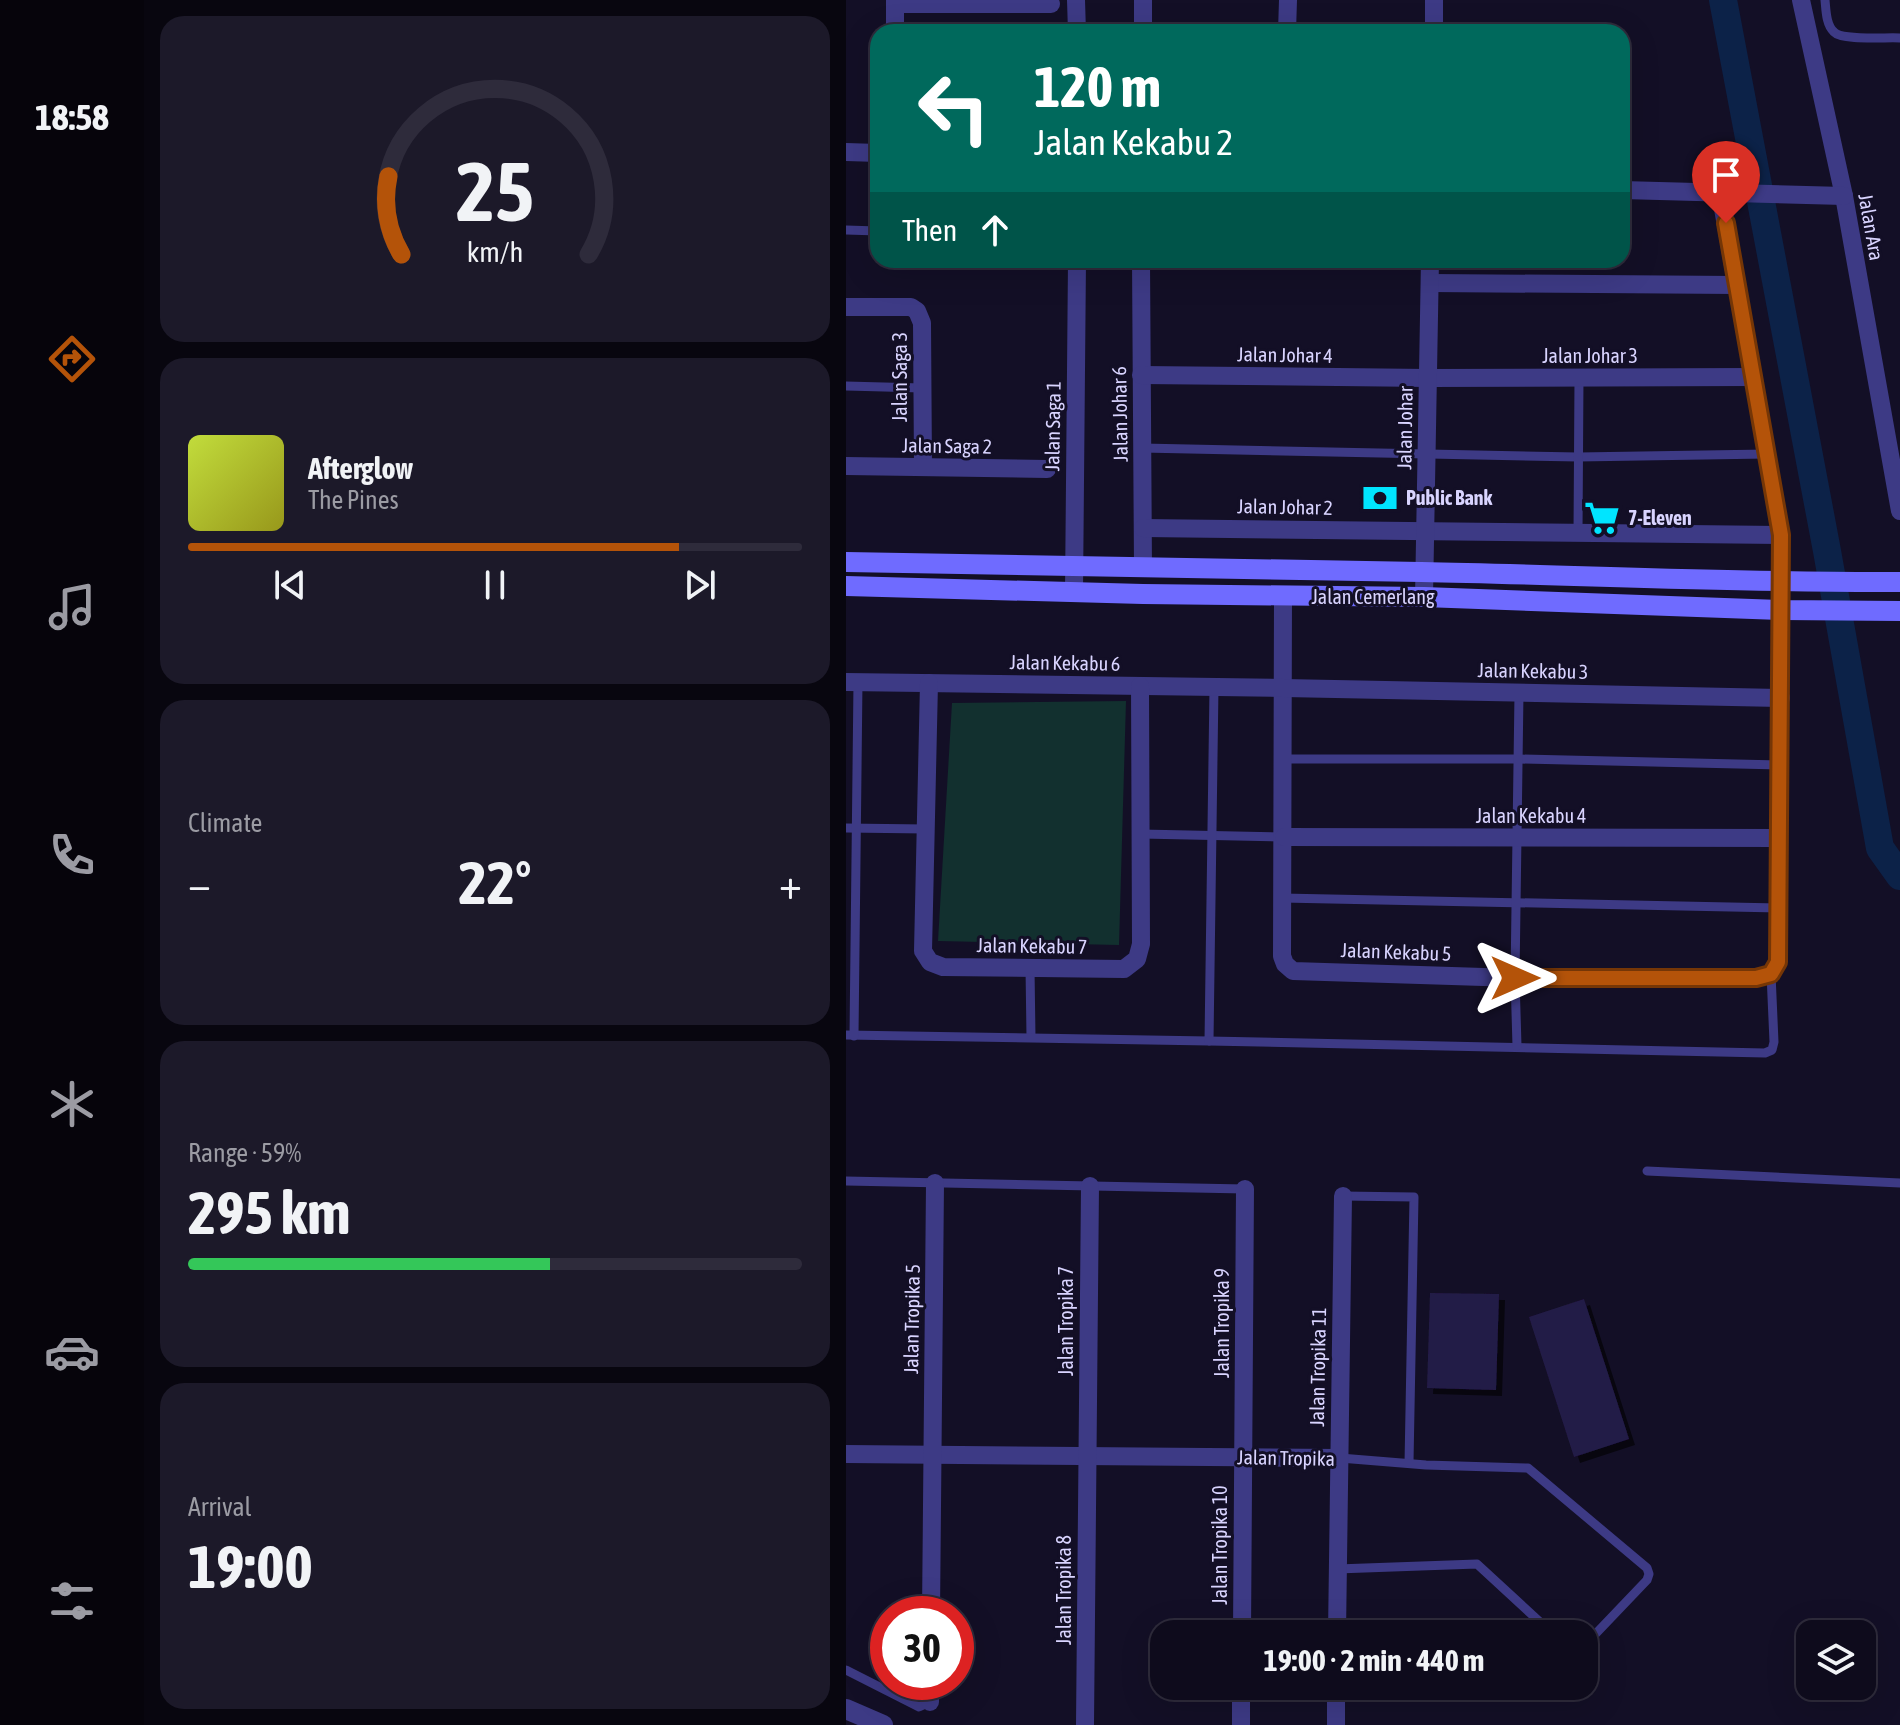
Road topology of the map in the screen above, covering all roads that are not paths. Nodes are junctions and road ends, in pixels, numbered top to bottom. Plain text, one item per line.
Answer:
1 (1076, 0) edge
2 (1143, 0) edge
3 (1288, 0) edge
4 (1434, 0) edge
5 (1801, 0) edge
6 (1825, 0) edge
7 (895, 2) edge
8 (1051, 4) dead end
9 (895, 24) edge
10 (1077, 24) edge
11 (1143, 24) edge
12 (1287, 24) edge
13 (1434, 24) edge
14 (1900, 38) edge
15 (846, 152) edge
16 (870, 153) edge
17 (1630, 190) edge
18 (1728, 192) junction
19 (1844, 196) junction
20 (846, 230) edge
21 (870, 231) edge
22 (1077, 268) edge
23 (1141, 268) edge
24 (1430, 268) edge
25 (1430, 283) junction
26 (1737, 285) junction
27 (846, 307) edge
28 (1141, 375) junction
29 (1753, 377) junction
30 (1428, 378) junction
31 (1579, 378) junction
32 (846, 386) edge
33 (922, 388) junction
34 (1142, 448) junction
35 (1427, 453) junction
36 (1767, 454) junction
37 (1578, 457) junction
38 (846, 466) edge
39 (923, 467) junction
40 (1047, 469) dead end
41 (1900, 511) edge
42 (1143, 528) junction
43 (1425, 531) junction
44 (1578, 533) junction
45 (1781, 535) junction
46 (846, 562) edge
47 (1074, 568) junction
48 (1143, 568) junction
49 (1424, 572) junction
50 (1789, 582) junction
51 (1900, 582) edge
52 (846, 586) edge
53 (1074, 592) junction
54 (1283, 597) junction
55 (1424, 597) junction
56 (1790, 610) junction
57 (1900, 611) edge
58 (852, 682) edge
59 (929, 683) junction
60 (1140, 686) junction
61 (1214, 687) junction
62 (1284, 688) junction
63 (1519, 693) junction
64 (1781, 698) junction
65 (1284, 759) junction
66 (1519, 759) junction
67 (1780, 765) junction
68 (851, 828) edge
69 (926, 829) junction
70 (1141, 834) junction
71 (1211, 835) junction
72 (1284, 837) junction
73 (1518, 838) junction
74 (1779, 838) junction
75 (1280, 898) junction
76 (1516, 905) junction
77 (1779, 908) junction
78 (1030, 968) junction
79 (1774, 968) junction
80 (1515, 978) junction
81 (850, 1036) edge
82 (1031, 1037) junction
83 (1209, 1041) junction
84 (1517, 1046) junction
85 (1647, 1171) dead end
86 (846, 1181) edge
87 (935, 1183) junction
88 (1900, 1183) edge
89 (1090, 1186) junction
90 (1245, 1189) joint
91 (1343, 1196) joint
92 (846, 1454) edge
93 (933, 1455) junction
94 (1087, 1456) junction
95 (1243, 1457) junction
96 (1339, 1458) junction
97 (1409, 1463) junction
98 (1337, 1569) junction
99 (931, 1596) edge
100 (1242, 1620) edge
101 (1337, 1620) edge
102 (1538, 1620) edge
103 (1598, 1631) edge
104 (846, 1670) edge
105 (1241, 1700) edge
106 (1336, 1700) edge
107 (930, 1702) edge
108 (846, 1709) edge
109 (883, 1725) edge
110 (1085, 1725) edge
111 (1241, 1725) edge
112 (1336, 1725) edge

1 - 10 street
2 - 11 street
3 - 12 street
4 - 13 street
5 - 19 street, Jalan Ara
6 - 14 lane
7 - 8 street
7 - 9 street
15 - 16 street
17 - 18 street
18 - 19 street
18 - 26 street
19 - 41 street, Jalan Ara
20 - 21 lane
22 - 47 street, Jalan Saga 1
23 - 28 street, Jalan Johar 6
24 - 25 street, Jalan Johar
25 - 26 street
25 - 30 street, Jalan Johar
26 - 29 street
27 - 33 street, Jalan Saga 3
28 - 30 street, Jalan Johar 4
28 - 34 street, Jalan Johar 6
29 - 31 street, Jalan Johar 3
29 - 36 street
30 - 31 street, Jalan Johar 3
30 - 35 street, Jalan Johar
31 - 37 lane
32 - 33 lane
33 - 39 street, Jalan Saga 3
34 - 35 lane
34 - 42 street, Jalan Johar 6
35 - 37 lane
35 - 43 street, Jalan Johar
36 - 37 lane
36 - 45 street
37 - 44 lane
38 - 39 street, Jalan Saga 2
39 - 40 street, Jalan Saga 2
42 - 43 street, Jalan Johar 2
42 - 48 street, Jalan Johar 6
43 - 44 street, Jalan Johar 2
43 - 49 street, Jalan Johar
44 - 45 street, Jalan Johar 2
45 - 50 street
46 - 47 main road, Jalan Cemerlang
47 - 48 main road, Jalan Cemerlang
47 - 53 street, Jalan Saga 1
48 - 49 main road, Jalan Cemerlang
49 - 50 main road, Jalan Cemerlang
49 - 55 street, Jalan Johar
50 - 51 main road, Jalan Cemerlang
50 - 56 street
52 - 53 main road, Jalan Cemerlang
53 - 54 main road, Jalan Cemerlang
54 - 55 main road, Jalan Cemerlang
54 - 62 street
55 - 56 main road, Jalan Cemerlang
56 - 57 main road, Jalan Cemerlang
56 - 64 street
58 - 59 street, Jalan Kekabu 6
58 - 68 lane
59 - 60 street, Jalan Kekabu 6
59 - 69 street, Jalan Kekabu 7
60 - 61 street, Jalan Kekabu 6
60 - 70 street, Jalan Kekabu 7
61 - 62 street, Jalan Kekabu 6
61 - 71 lane
62 - 63 street, Jalan Kekabu 3
62 - 65 street
63 - 64 street, Jalan Kekabu 3
63 - 66 lane
64 - 67 street
65 - 66 lane
65 - 72 street
66 - 67 lane
66 - 73 lane
67 - 74 street
68 - 69 lane
68 - 81 lane
69 - 78 street, Jalan Kekabu 7
70 - 71 lane
70 - 78 street, Jalan Kekabu 7
71 - 72 lane
71 - 83 lane
72 - 73 street, Jalan Kekabu 4
72 - 75 street
73 - 74 street, Jalan Kekabu 4
73 - 76 lane
74 - 77 street
75 - 76 lane
75 - 80 street, Jalan Kekabu 5
76 - 77 lane
76 - 80 lane
77 - 79 street
78 - 82 lane
79 - 80 street, Jalan Kekabu 5
79 - 84 lane
80 - 84 lane
81 - 82 lane
82 - 83 lane
83 - 84 lane
85 - 88 lane
86 - 87 lane
87 - 89 lane
87 - 93 street, Jalan Tropika 5
89 - 90 lane
89 - 94 street, Jalan Tropika 7
90 - 95 street, Jalan Tropika 9
91 - 96 street, Jalan Tropika 11
91 - 97 lane
92 - 93 street, Jalan Tropika
93 - 94 street, Jalan Tropika
93 - 99 street, Jalan Tropika 5
94 - 95 street, Jalan Tropika
94 - 110 street, Jalan Tropika 8
95 - 96 street, Jalan Tropika
95 - 100 street, Jalan Tropika 10
96 - 97 lane, Jalan Tropika
96 - 98 street, Jalan Tropika 11
97 - 103 lane, Jalan Tropika
98 - 101 street, Jalan Tropika 11
98 - 102 lane
104 - 107 lane
105 - 111 street
106 - 112 street
108 - 109 street

